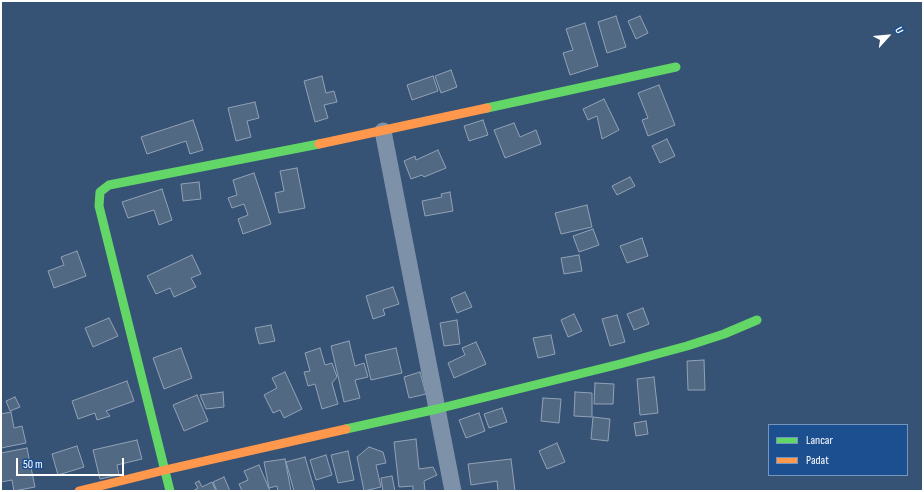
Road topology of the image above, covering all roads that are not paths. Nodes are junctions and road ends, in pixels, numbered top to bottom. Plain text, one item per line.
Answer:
1 (676, 68) dead end
2 (383, 131) junction
3 (757, 320) dead end
4 (437, 409) junction
5 (165, 470) junction
6 (79, 491) edge
7 (170, 491) edge
8 (453, 491) edge

1 - 2 street
2 - 4 street
2 - 5 street
3 - 4 street
4 - 5 street
4 - 8 street
5 - 6 street
5 - 7 street

